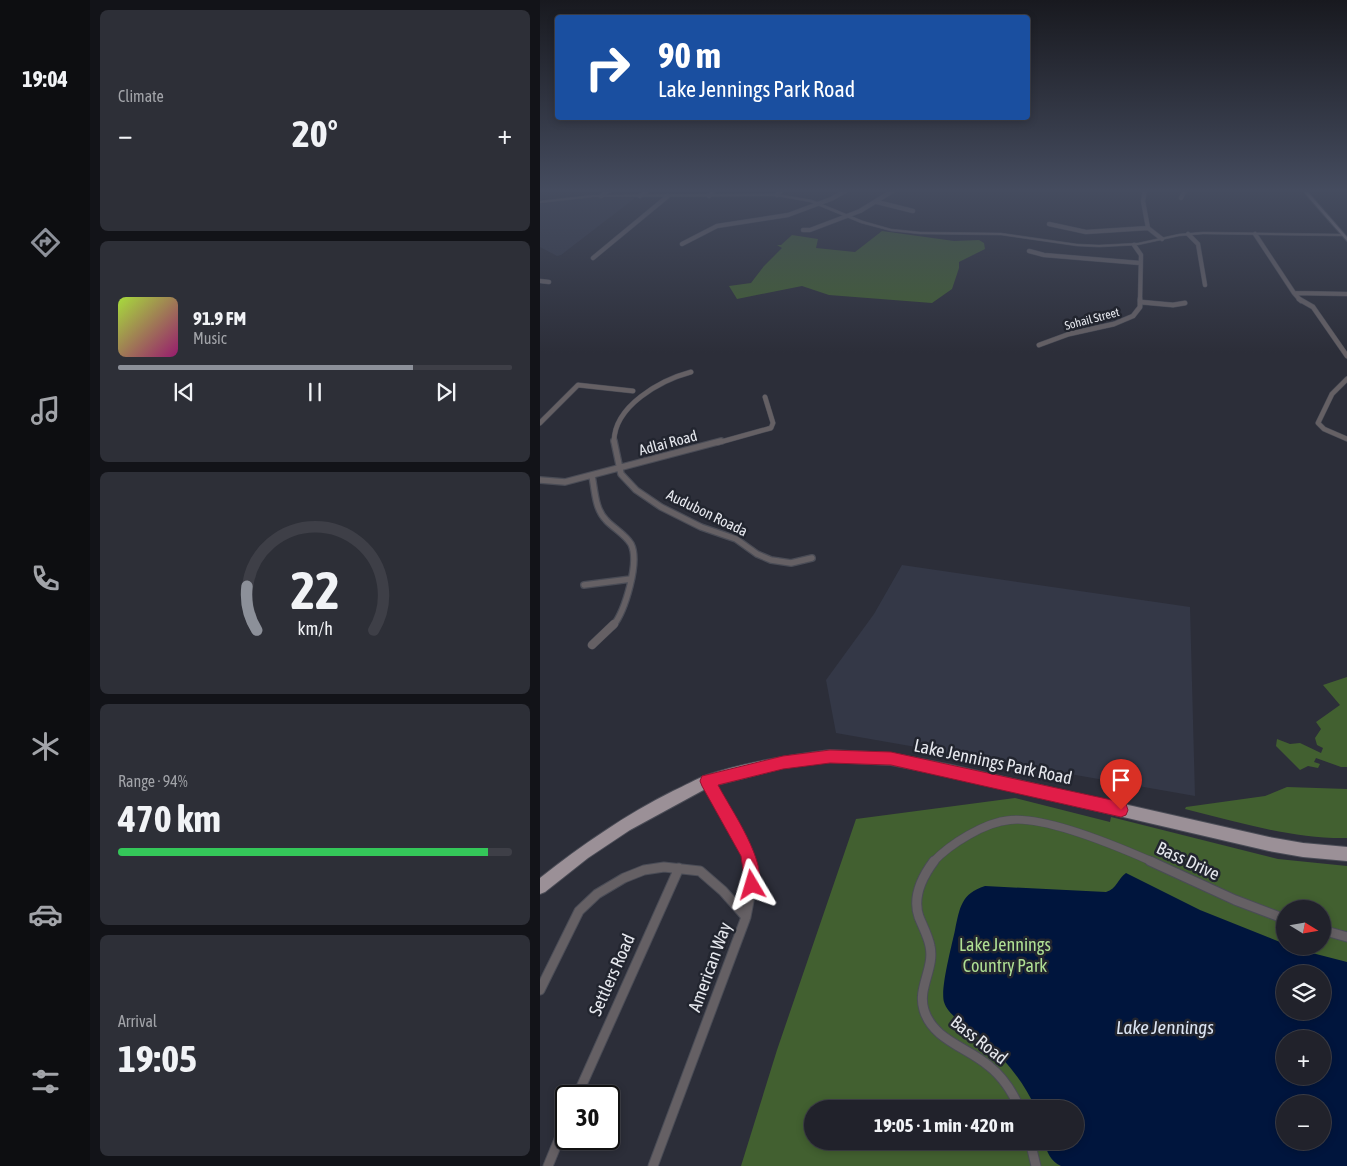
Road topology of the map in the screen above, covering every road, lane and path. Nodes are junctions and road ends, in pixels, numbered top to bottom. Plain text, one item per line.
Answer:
1 (610, 244) edge
2 (1073, 244) edge
3 (1198, 244) edge
4 (1262, 244) edge
5 (1134, 245) joint
6 (1029, 251) dead end
7 (594, 258) dead end
8 (1140, 263) junction
9 (540, 281) edge
10 (549, 282) dead end
11 (1205, 285) dead end
12 (1294, 293) junction
13 (1347, 294) edge
14 (1140, 302) junction
15 (1185, 303) dead end
16 (1039, 345) dead end
17 (1347, 356) edge
18 (691, 372) dead end
19 (1347, 379) edge
20 (633, 391) dead end
21 (766, 397) dead end
22 (540, 423) edge
23 (1347, 439) edge
24 (619, 469) junction
25 (592, 476) junction
26 (540, 480) edge
27 (812, 558) dead end
28 (631, 579) junction
29 (584, 585) dead end
30 (592, 645) dead end
31 (707, 781) junction
32 (962, 838) joint
33 (1347, 854) edge
34 (679, 868) junction
35 (540, 887) edge
36 (1276, 916) edge
37 (746, 917) junction
38 (1331, 933) edge
39 (1347, 937) edge
40 (540, 990) edge
41 (582, 1085) edge
42 (1015, 1100) edge
43 (555, 1149) edge
44 (1032, 1150) edge
45 (548, 1166) edge
46 (653, 1166) edge
47 (1036, 1166) edge

1 - 7 street
2 - 5 street
3 - 11 street
4 - 12 street
5 - 8 street
6 - 8 street
8 - 14 street
9 - 10 street
12 - 13 street
12 - 17 street
14 - 15 street
14 - 16 street, Sohail Street
18 - 24 street, Audubon Roada
19 - 23 street
20 - 22 street
21 - 24 street, Adlai Road
24 - 25 street, Adlai Road
24 - 27 street, Audubon Roada
25 - 26 street, Adlai Road
25 - 28 street
28 - 29 street
28 - 30 street
31 - 33 main road, Lake Jennings Park Road
31 - 35 main road, Lake Jennings Park Road
31 - 37 street, American Way
32 - 36 street, Bass Drive
32 - 42 street, Bass Road
34 - 37 street
34 - 40 street
34 - 41 street, Settlers Road
37 - 46 street, American Way
38 - 39 street
43 - 45 street
44 - 47 street

